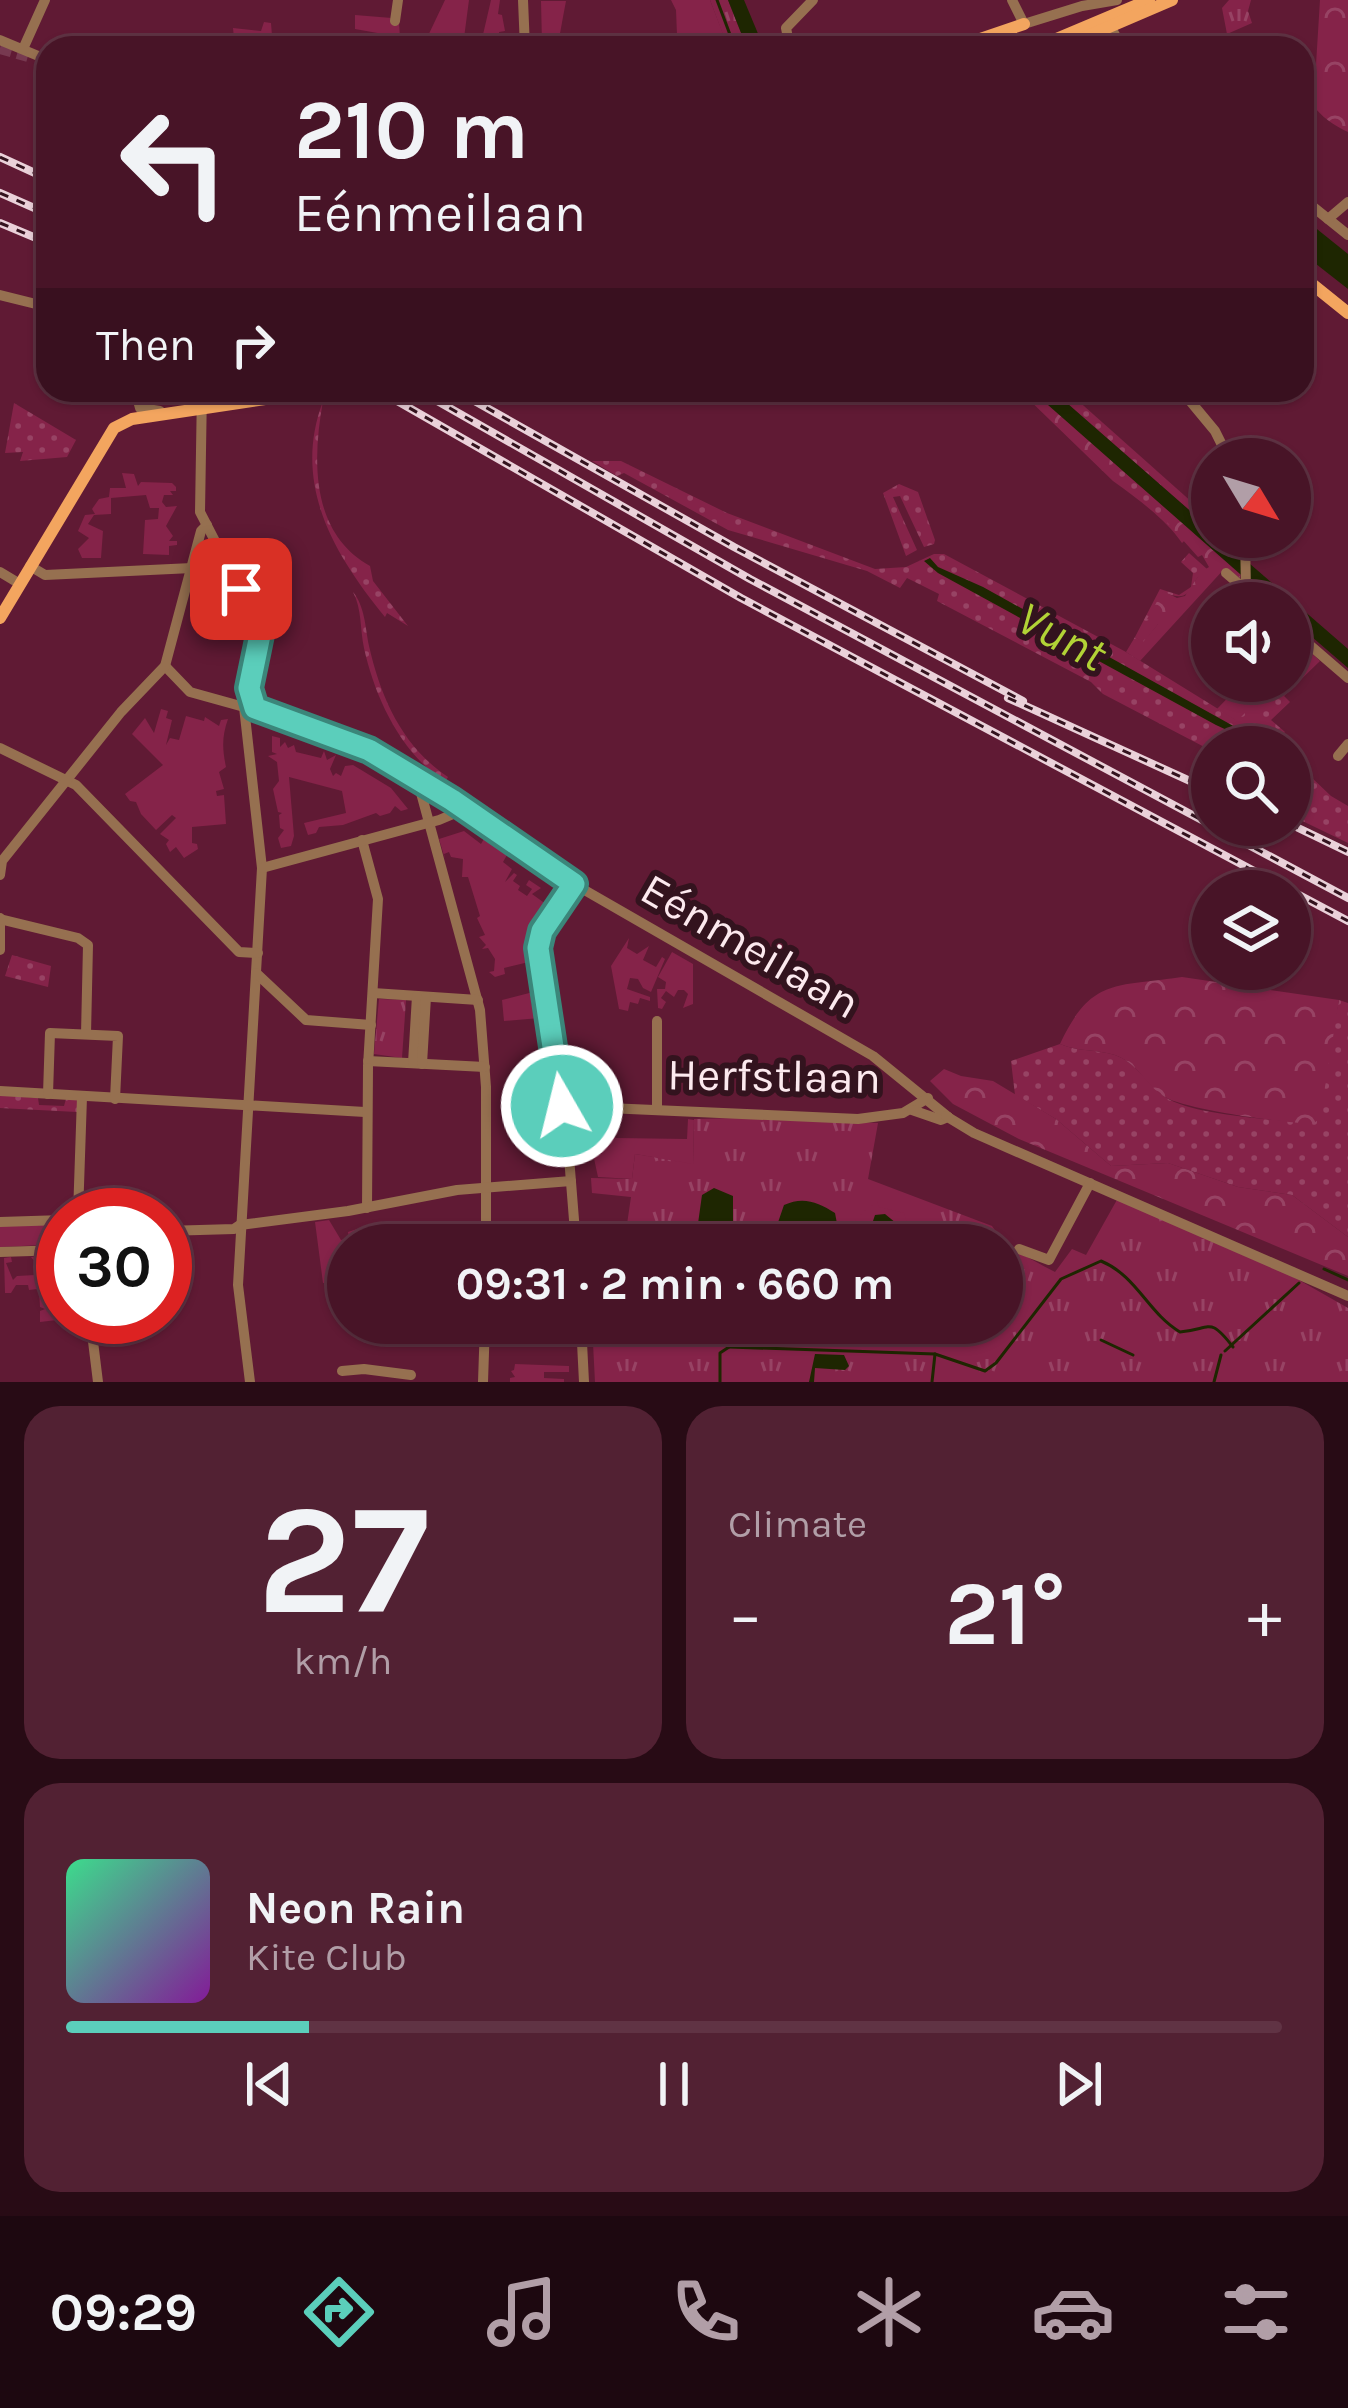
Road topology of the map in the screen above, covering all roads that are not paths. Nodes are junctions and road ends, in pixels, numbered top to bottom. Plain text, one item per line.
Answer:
1 (45, 0) edge
2 (398, 0) edge
3 (524, 0) edge
4 (813, 0) edge
5 (1012, 0) edge
6 (1118, 0) edge
7 (1149, 0) edge
8 (1176, 0) edge
9 (1104, 3) junction
10 (395, 21) dead end
11 (1024, 24) junction
12 (1110, 27) junction
13 (525, 36) edge
14 (788, 36) edge
15 (989, 36) edge
16 (1030, 36) edge
17 (1064, 36) edge
18 (1089, 36) edge
19 (1101, 36) edge
20 (1115, 36) edge
21 (0, 40) edge
22 (23, 50) junction
23 (36, 55) edge
24 (1348, 202) edge
25 (1314, 208) edge
26 (1328, 219) junction
27 (1348, 235) edge
28 (1314, 286) edge
29 (0, 295) edge
30 (36, 304) edge
31 (1348, 313) edge
32 (130, 402) edge
33 (138, 402) edge
34 (202, 402) edge
35 (244, 402) edge
36 (1191, 402) edge
37 (202, 408) junction
38 (163, 413) junction
39 (132, 418) junction
40 (1218, 438) edge
41 (207, 526) junction
42 (30, 566) junction
43 (192, 568) junction
44 (0, 572) edge
45 (1226, 573) dead end
46 (1236, 582) edge
47 (20, 584) junction
48 (0, 617) edge
49 (1311, 646) edge
50 (164, 666) junction
51 (1348, 679) edge
52 (246, 687) junction
53 (243, 704) junction
54 (262, 712) junction
55 (246, 722) junction
56 (1348, 744) edge
57 (0, 748) edge
58 (1338, 756) dead end
59 (67, 779) junction
60 (421, 793) dead end
61 (465, 808) junction
62 (429, 822) junction
63 (362, 840) junction
64 (262, 868) junction
65 (0, 875) edge
66 (574, 884) junction
67 (0, 918) edge
68 (0, 950) edge
69 (258, 953) junction
70 (256, 973) junction
71 (373, 993) junction
72 (422, 997) junction
73 (478, 1000) junction
74 (657, 1021) dead end
75 (371, 1025) junction
76 (86, 1034) junction
77 (418, 1064) junction
78 (368, 1065) junction
79 (485, 1067) junction
80 (0, 1091) edge
81 (48, 1094) junction
82 (82, 1097) junction
83 (115, 1099) junction
84 (921, 1103) junction
85 (246, 1106) junction
86 (562, 1106) junction
87 (657, 1110) junction
88 (365, 1112) junction
89 (572, 1180) junction
90 (1090, 1183) junction
91 (487, 1187) junction
92 (79, 1188) edge
93 (367, 1208) junction
94 (36, 1221) edge
95 (0, 1222) edge
96 (487, 1224) edge
97 (575, 1224) edge
98 (240, 1225) junction
99 (192, 1231) edge
100 (36, 1251) edge
101 (1023, 1251) edge
102 (0, 1252) edge
103 (1348, 1296) edge
104 (93, 1344) edge
105 (484, 1344) edge
106 (581, 1344) edge
107 (342, 1371) dead end
108 (412, 1375) dead end
109 (366, 1376) edge
110 (388, 1377) edge
111 (98, 1382) edge
112 (250, 1382) edge
113 (483, 1382) edge
114 (584, 1382) edge

1 - 22 street
2 - 10 street
3 - 13 street
4 - 14 street
5 - 11 street
6 - 9 street
7 - 17 main road, bridge
8 - 12 street
8 - 18 main road, bridge
9 - 11 street
9 - 12 street
11 - 15 main road
11 - 16 main road
12 - 19 street
12 - 20 street
21 - 22 street
22 - 23 street
24 - 26 street
25 - 26 street
26 - 27 street
28 - 31 main road
29 - 30 street
32 - 39 street
33 - 38 street
34 - 37 street
35 - 37 main road
36 - 40 street
37 - 38 main road
37 - 41 street
38 - 39 main road
39 - 42 main road
41 - 43 street
41 - 52 street
42 - 43 street
42 - 47 main road
43 - 50 street
44 - 47 street
45 - 46 street
47 - 48 main road
49 - 51 street
50 - 53 street, Eénmeilaan
50 - 59 street
52 - 53 street
52 - 53 street
53 - 54 street, Eénmeilaan
53 - 55 street
54 - 55 street
54 - 61 street, Eénmeilaan
55 - 64 street
56 - 58 street
57 - 59 street
59 - 65 street
59 - 69 street
60 - 62 street
61 - 62 street
61 - 66 street, Eénmeilaan
62 - 63 street
62 - 73 street
63 - 64 street
63 - 71 street
64 - 69 street
66 - 84 street, Eénmeilaan
66 - 86 street
67 - 68 street
67 - 76 street
69 - 70 street
70 - 75 street
70 - 85 street
71 - 72 street
71 - 75 street
72 - 73 street
72 - 77 street
73 - 79 street
74 - 87 street
75 - 78 street
76 - 81 street
76 - 83 street
77 - 78 street
77 - 79 street
78 - 88 street
79 - 91 street
80 - 81 street
81 - 82 street
82 - 83 street
82 - 92 street
83 - 85 street
84 - 87 street, Herfstlaan
84 - 90 street, Eénmeilaan
85 - 88 street
85 - 98 street
86 - 87 street, Herfstlaan
86 - 89 street
88 - 93 street
89 - 91 street
89 - 97 street
90 - 101 street
90 - 103 street, Eénmeilaan
91 - 93 street
91 - 96 street
93 - 98 street
94 - 95 street
98 - 99 street
98 - 112 street
100 - 102 street
104 - 111 street
105 - 113 street
106 - 114 street
107 - 109 street
108 - 110 street
109 - 110 street

